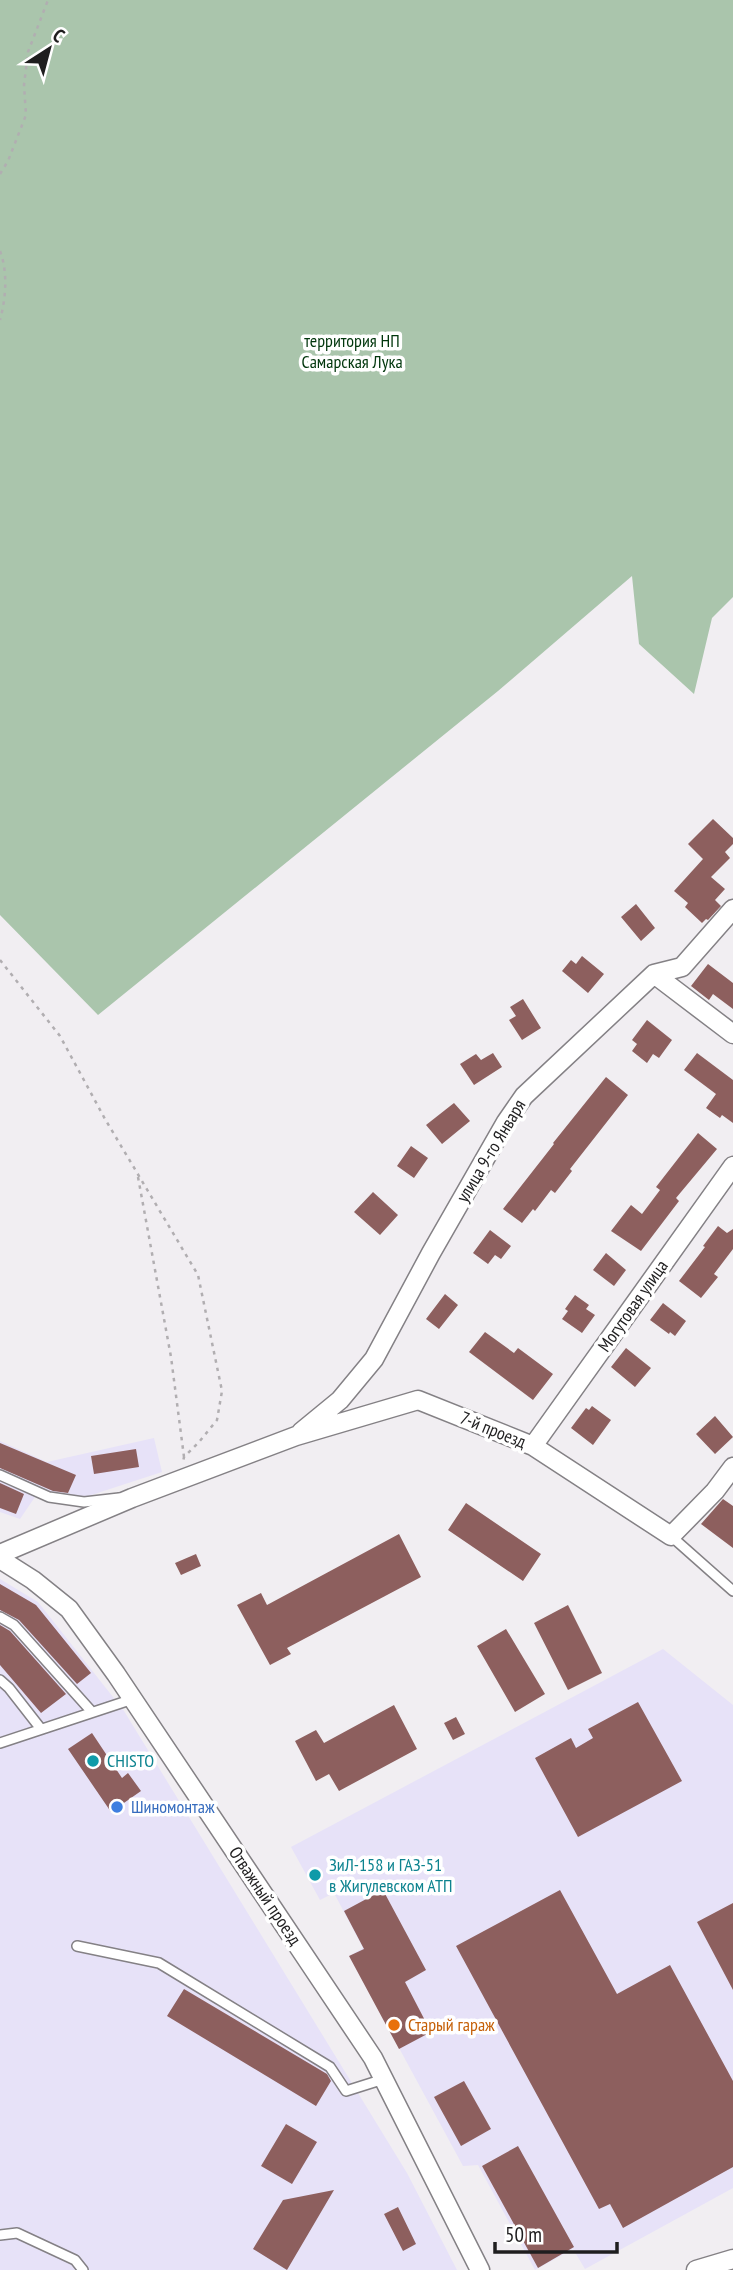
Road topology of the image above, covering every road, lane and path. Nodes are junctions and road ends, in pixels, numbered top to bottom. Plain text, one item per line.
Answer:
1 (48, 0) edge
2 (0, 174) edge
3 (0, 251) edge
4 (0, 320) edge
5 (733, 909) edge
6 (0, 960) edge
7 (654, 974) junction
8 (733, 1034) edge
9 (733, 1166) edge
10 (138, 1174) junction
11 (296, 1436) junction
12 (533, 1447) junction
13 (184, 1457) junction
14 (733, 1466) edge
15 (0, 1475) edge
16 (182, 1479) junction
17 (132, 1498) junction
18 (671, 1536) junction
19 (0, 1557) edge
20 (733, 1591) edge
21 (0, 1617) edge
22 (0, 1680) edge
23 (133, 1699) junction
24 (92, 1712) junction
25 (41, 1729) junction
26 (0, 1743) edge
27 (77, 1946) dead end
28 (384, 2079) junction
29 (0, 2235) edge
30 (733, 2259) edge
31 (83, 2270) edge
32 (481, 2270) edge
33 (696, 2270) edge

1 - 2 path
3 - 4 path
5 - 7 street, улица 9-го Января
6 - 10 path
7 - 8 street
7 - 11 street, улица 9-го Января
9 - 12 street, Могутовая улица
10 - 13 path
10 - 13 path
11 - 12 street, 7-й проезд
11 - 16 street
12 - 18 street, 7-й проезд
13 - 16 path
14 - 18 street
15 - 17 lane
16 - 17 street
17 - 19 street
18 - 20 lane
19 - 23 street, Отважный проезд
21 - 24 lane
22 - 25 lane
23 - 24 lane
23 - 28 street, Отважный проезд
24 - 25 lane
25 - 26 lane
27 - 28 lane
28 - 32 street, Отважный проезд
29 - 31 lane
30 - 33 street

